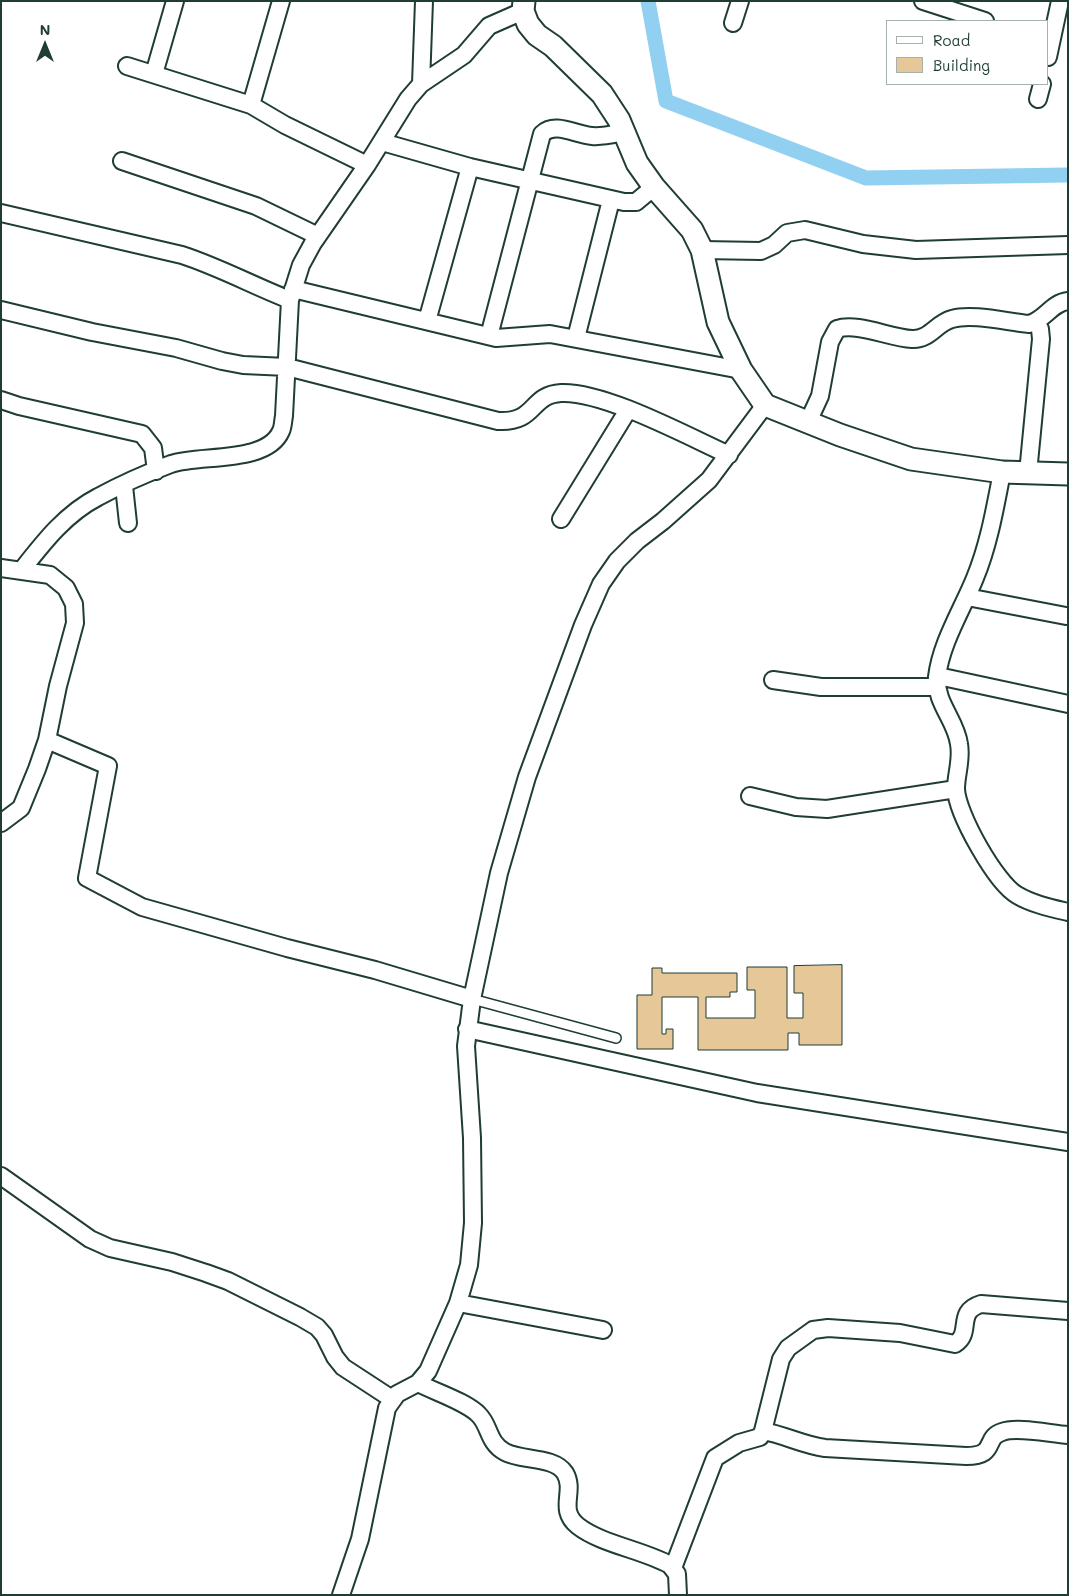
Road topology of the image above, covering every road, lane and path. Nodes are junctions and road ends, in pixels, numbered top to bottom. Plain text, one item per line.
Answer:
1 (175, 1) edge
2 (281, 1) edge
3 (424, 1) edge
4 (740, 1) edge
5 (923, 1) edge
6 (1060, 1) edge
7 (523, 6) edge
8 (982, 20) edge
9 (733, 23) dead end
10 (1050, 40) edge
11 (127, 66) dead end
12 (154, 74) junction
13 (421, 84) junction
14 (251, 104) junction
15 (624, 132) junction
16 (382, 142) junction
17 (122, 161) dead end
18 (367, 165) junction
19 (470, 168) junction
20 (528, 182) junction
21 (654, 187) junction
22 (611, 200) junction
23 (1, 213) edge
24 (318, 236) junction
25 (1068, 245) edge
26 (702, 250) junction
27 (292, 295) junction
28 (1068, 301) edge
29 (1, 310) edge
30 (427, 321) junction
31 (1036, 322) junction
32 (489, 336) junction
33 (576, 338) junction
34 (287, 367) junction
35 (741, 370) junction
36 (1, 400) edge
37 (765, 405) junction
38 (628, 410) junction
39 (808, 422) junction
40 (729, 455) junction
41 (156, 471) junction
42 (1002, 472) junction
43 (1028, 473) junction
44 (1068, 474) edge
45 (124, 486) junction
46 (561, 519) dead end
47 (128, 523) dead end
48 (1, 568) edge
49 (21, 571) junction
50 (967, 597) junction
51 (1066, 616) dead end
52 (773, 680) dead end
53 (937, 681) junction
54 (1068, 704) edge
55 (47, 740) junction
56 (956, 789) junction
57 (750, 796) dead end
58 (1, 822) edge
59 (1068, 912) edge
60 (472, 999) junction
61 (467, 1029) junction
62 (616, 1038) dead end
63 (1068, 1142) edge
64 (1, 1176) edge
65 (458, 1303) junction
66 (1068, 1311) edge
67 (603, 1330) dead end
68 (418, 1384) junction
69 (392, 1399) junction
70 (763, 1431) junction
71 (1068, 1436) edge
72 (673, 1568) junction
73 (340, 1595) edge
74 (678, 1595) edge

1 - 12 street
2 - 14 street
3 - 13 street
4 - 9 street
5 - 8 street
6 - 10 street
7 - 13 street
7 - 15 street
11 - 12 street
12 - 14 street
13 - 16 street
14 - 18 street
15 - 20 street
15 - 21 street
16 - 18 street
16 - 19 street
17 - 24 street
18 - 24 street
19 - 20 street
19 - 30 street
20 - 22 street
20 - 32 street
21 - 22 street
21 - 26 street
22 - 33 street
23 - 27 street
24 - 27 street
25 - 26 street
26 - 35 street
27 - 30 street
27 - 34 street
28 - 31 street
29 - 34 street
30 - 32 street
31 - 39 street
31 - 43 street
32 - 33 street
33 - 35 street
34 - 38 street
34 - 41 street
35 - 37 street
36 - 41 street
37 - 39 street
37 - 40 street
38 - 40 street
38 - 46 street
39 - 42 street
40 - 60 street
41 - 45 street
42 - 43 street
42 - 50 street
43 - 44 street
45 - 47 street
45 - 49 street
48 - 49 street
49 - 55 street
50 - 51 street
50 - 53 street
52 - 53 street
53 - 54 street
53 - 56 street
55 - 58 street
55 - 60 street
56 - 57 street
56 - 59 street
60 - 61 street
60 - 62 lane
61 - 63 street
61 - 65 street
64 - 69 street
65 - 67 street
65 - 68 street
66 - 70 street
68 - 69 street
68 - 72 street
69 - 73 street
70 - 71 street
70 - 72 street
72 - 74 street

